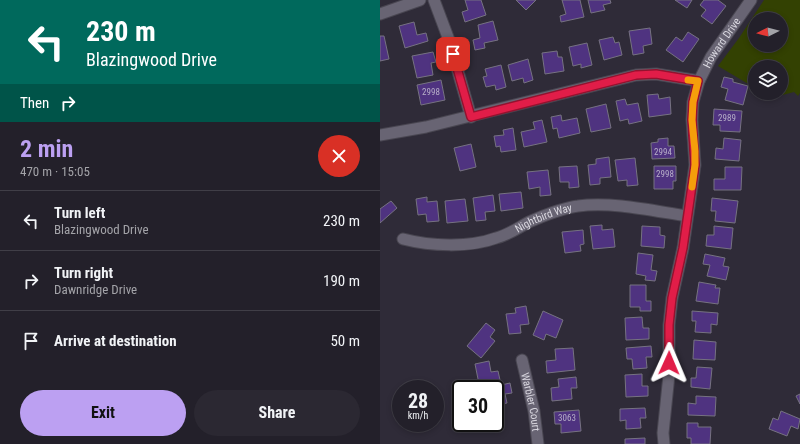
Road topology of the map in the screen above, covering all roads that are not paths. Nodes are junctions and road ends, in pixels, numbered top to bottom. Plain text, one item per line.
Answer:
1 (420, 0) edge
2 (434, 0) edge
3 (750, 0) edge
4 (380, 14) edge
5 (698, 81) junction
6 (471, 117) junction
7 (380, 135) edge
8 (687, 216) junction
9 (403, 239) dead end
10 (522, 360) dead end
11 (538, 444) edge
12 (664, 444) edge

1 - 4 street
2 - 6 street
3 - 5 street, Howard Drive
5 - 6 street
5 - 8 street, Howard Drive
6 - 7 street
8 - 9 street, Nightbird Way
8 - 12 street, Howard Drive
10 - 11 street, Warbler Court

